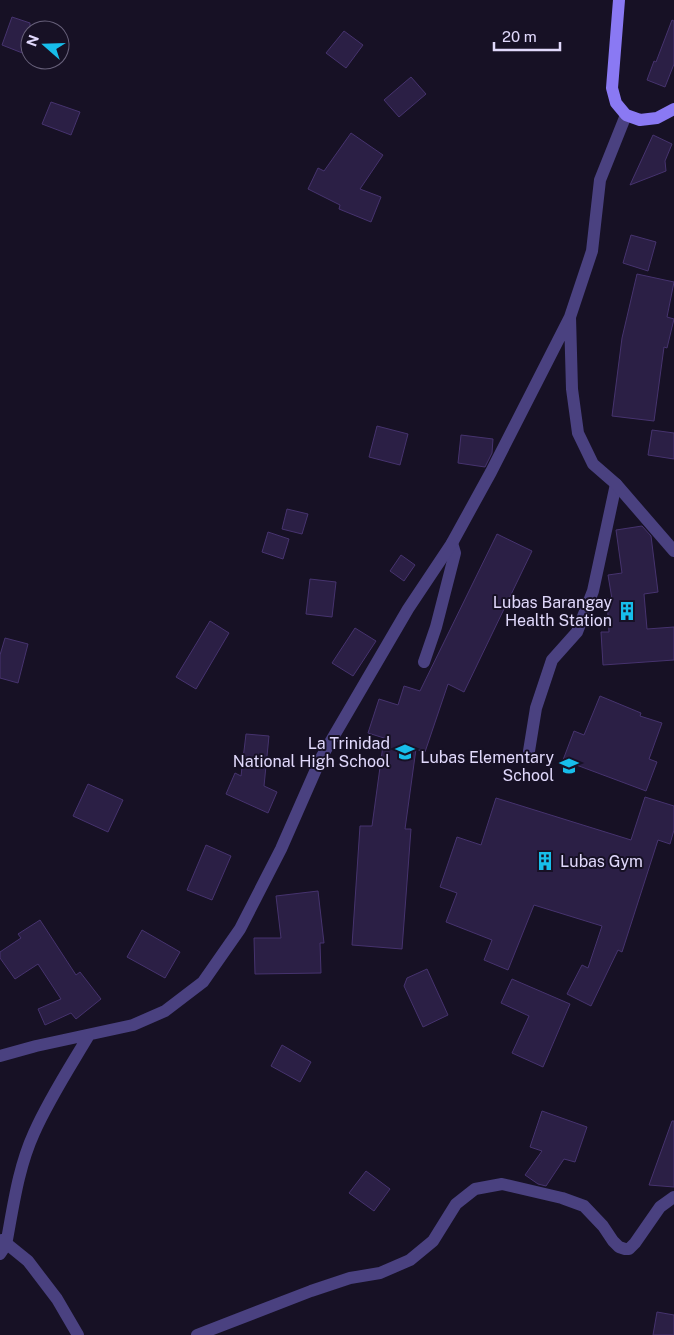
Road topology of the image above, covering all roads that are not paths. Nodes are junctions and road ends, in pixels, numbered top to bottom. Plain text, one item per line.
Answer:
1 (619, 0) edge
2 (674, 108) edge
3 (626, 115) junction
4 (570, 317) junction
5 (616, 484) junction
6 (452, 543) junction
7 (674, 551) edge
8 (424, 662) dead end
9 (529, 751) dead end
10 (89, 1035) junction
11 (0, 1056) edge
12 (674, 1197) edge
13 (2, 1246) edge
14 (78, 1335) edge
15 (197, 1335) edge

1 - 3 main road
2 - 3 main road
3 - 4 street
4 - 5 street
4 - 6 street
5 - 7 street
5 - 9 street
6 - 8 street
6 - 10 street
10 - 11 street
10 - 13 street
12 - 15 street
13 - 14 street

